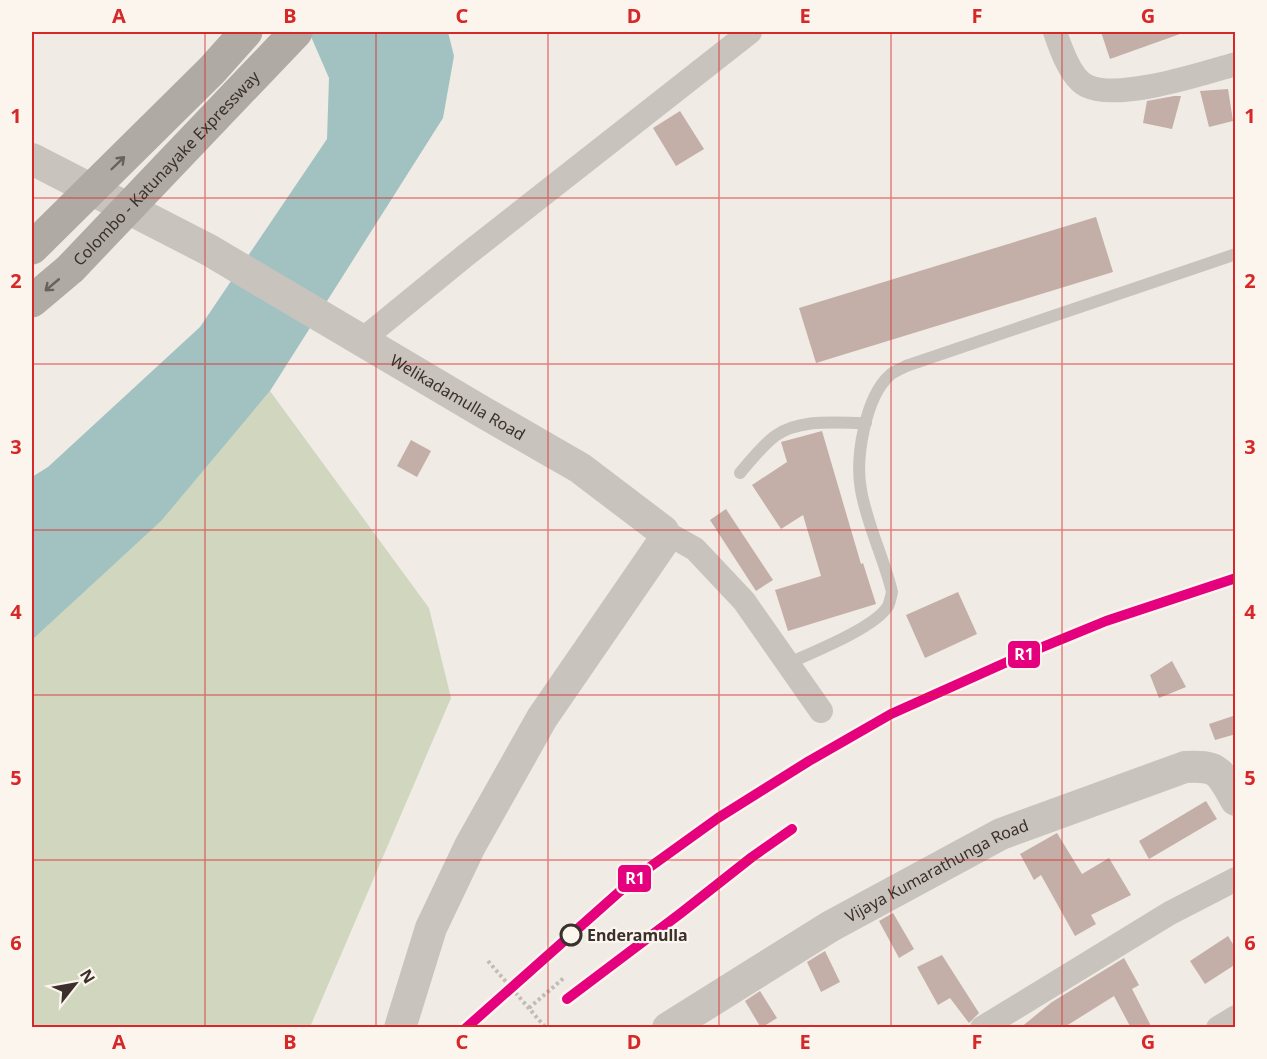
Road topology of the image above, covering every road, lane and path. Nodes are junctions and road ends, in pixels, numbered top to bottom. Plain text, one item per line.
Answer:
1 (246, 32) edge
2 (297, 32) edge
3 (750, 32) edge
4 (1055, 32) edge
5 (1236, 64) edge
6 (32, 159) edge
7 (32, 248) edge
8 (1236, 254) edge
9 (32, 301) edge
10 (362, 340) junction
11 (866, 423) junction
12 (740, 473) dead end
13 (663, 531) junction
14 (787, 664) junction
15 (820, 711) dead end
16 (1229, 788) edge
17 (1236, 879) edge
18 (488, 961) dead end
19 (565, 977) dead end
20 (529, 1008) junction
21 (1236, 1017) edge
22 (400, 1028) edge
23 (546, 1028) edge
24 (668, 1028) edge
25 (982, 1028) edge
26 (1218, 1028) edge

7 -> 1 highway, bridge
2 -> 9 highway, Colombo - Katunayake Expressway, bridge
3 - 10 street
4 - 5 street
6 - 10 street, Welikadamulla Road
8 - 11 lane
10 - 13 street, Welikadamulla Road
11 - 12 lane
11 - 14 lane
13 - 14 street, Welikadamulla Road
13 - 22 street
14 - 15 street, Welikadamulla Road
16 - 24 street, Vijaya Kumarathunga Road
17 - 25 street
18 - 20 path
19 - 20 path
20 - 23 path
21 - 26 street

